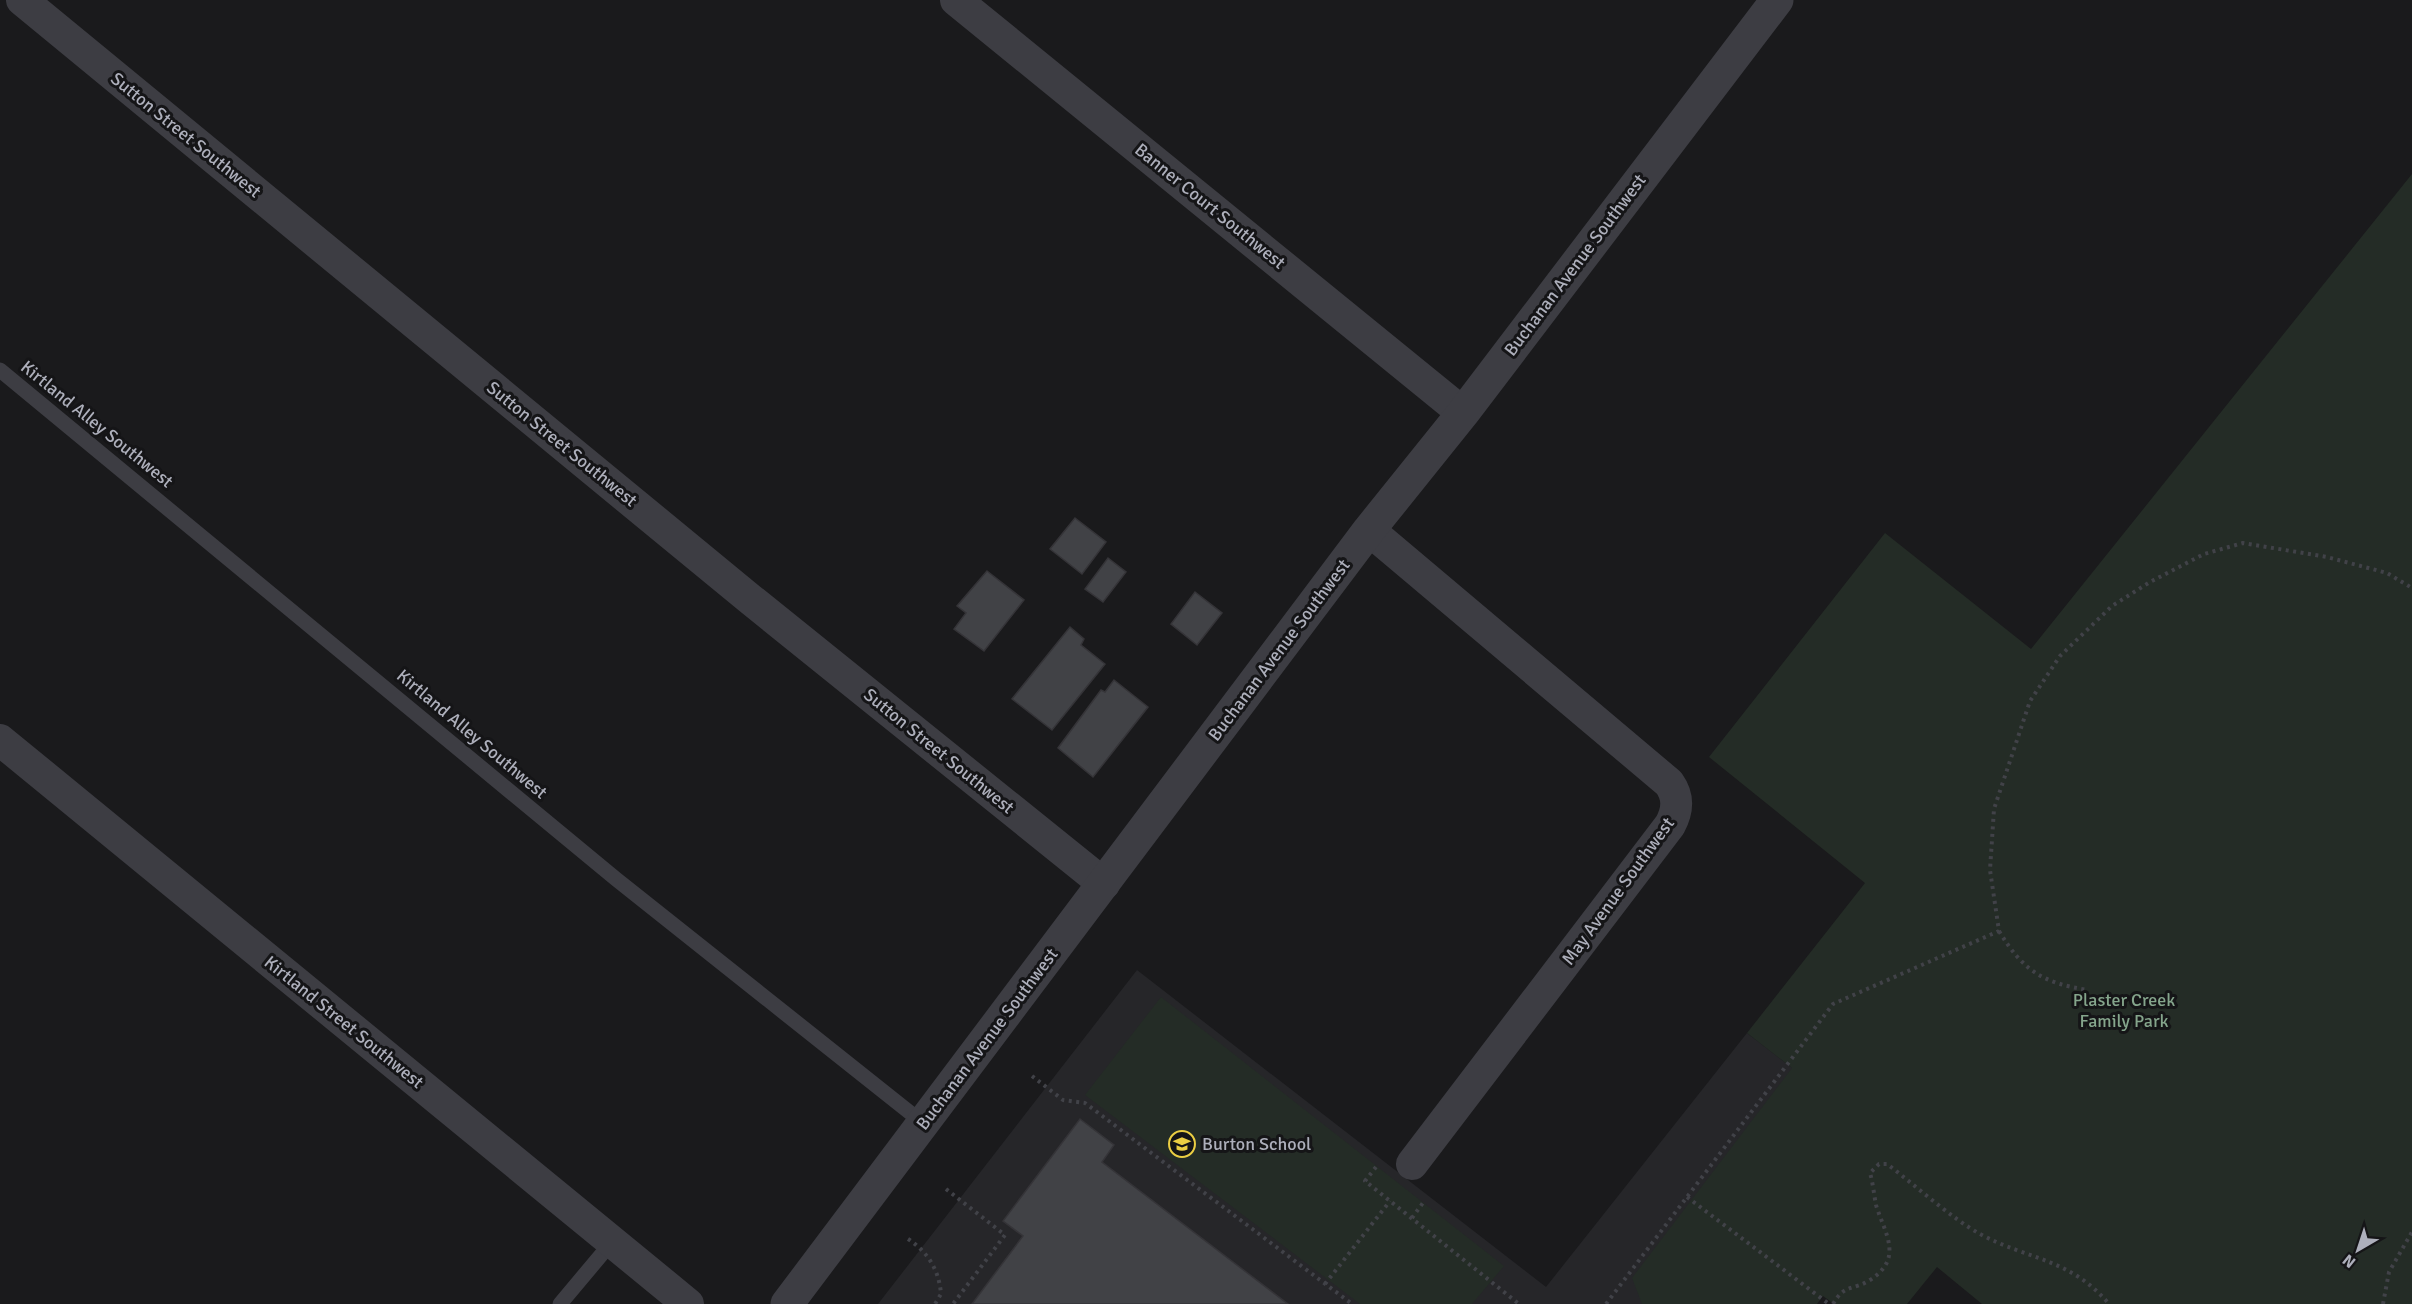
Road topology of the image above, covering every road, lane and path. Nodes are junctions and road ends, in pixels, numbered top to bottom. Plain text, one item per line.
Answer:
1 (22, 0) edge
2 (956, 0) edge
3 (1771, 2) edge
4 (0, 370) edge
5 (1463, 412) junction
6 (1370, 530) junction
7 (2412, 588) edge
8 (0, 740) edge
9 (1104, 884) junction
10 (1999, 931) junction
11 (2088, 990) dead end
12 (1032, 1076) dead end
13 (924, 1123) junction
14 (1379, 1162) dead end
15 (1412, 1164) dead end
16 (946, 1190) dead end
17 (1687, 1197) junction
18 (1425, 1200) dead end
19 (1390, 1201) junction
20 (1412, 1218) junction
21 (2412, 1232) edge
22 (908, 1239) dead end
23 (612, 1242) junction
24 (1326, 1284) junction
25 (560, 1304) edge
26 (688, 1304) edge
27 (787, 1304) edge
28 (935, 1304) edge
29 (953, 1304) edge
30 (1352, 1304) edge
31 (1519, 1304) edge
32 (1606, 1304) edge
33 (1831, 1304) edge
34 (2109, 1304) edge
35 (2383, 1304) edge

1 - 9 street, Sutton Street Southwest
2 - 5 street, Banner Court Southwest
3 - 5 street, Buchanan Avenue Southwest
4 - 13 lane, Kirtland Alley Southwest
5 - 6 street, Buchanan Avenue Southwest
6 - 9 street, Buchanan Avenue Southwest
6 - 15 street, May Avenue Southwest
7 - 10 path
8 - 23 street, Kirtland Street Southwest
9 - 13 street, Buchanan Avenue Southwest
10 - 11 path
10 - 17 path
12 - 24 path
13 - 27 street, Buchanan Avenue Southwest
14 - 19 path
16 - 29 path
17 - 32 path
17 - 33 path
18 - 20 path
19 - 20 path
19 - 24 path
20 - 31 path
21 - 35 path
22 - 28 path
23 - 25 lane
23 - 26 street, Kirtland Street Southwest
24 - 30 path
33 - 34 path

